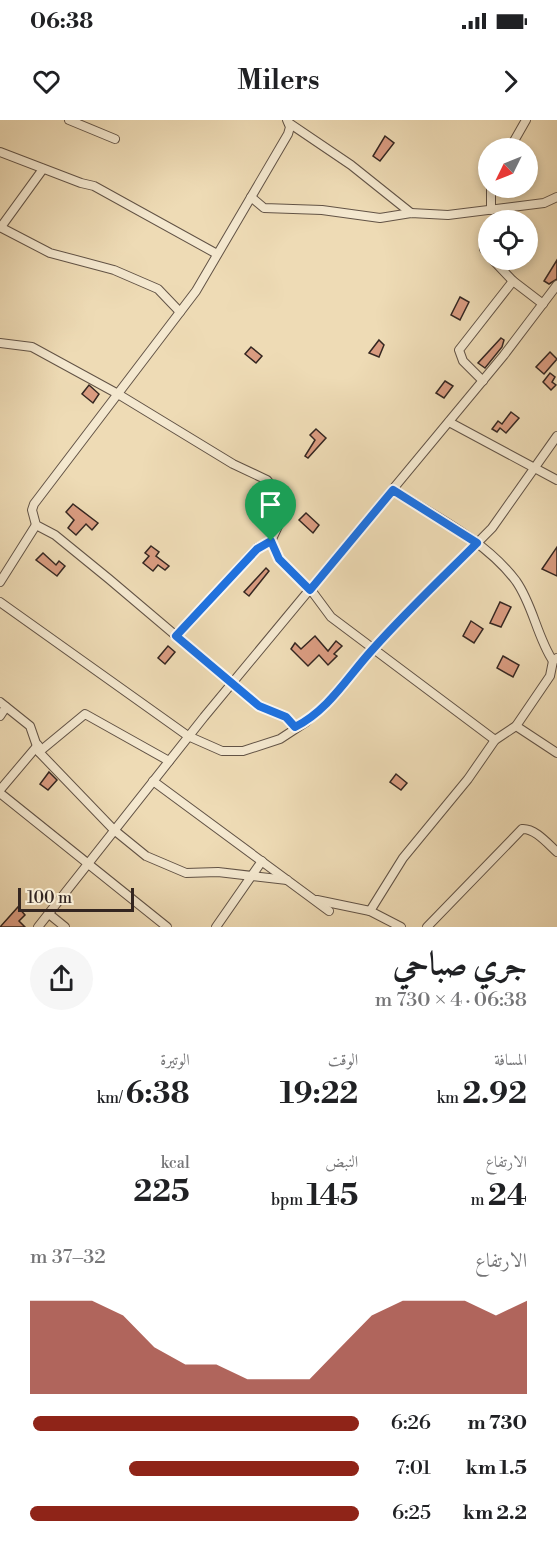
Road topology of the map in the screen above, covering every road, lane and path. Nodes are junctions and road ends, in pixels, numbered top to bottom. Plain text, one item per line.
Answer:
1 (69, 120) edge
2 (526, 120) edge
3 (288, 122) edge
4 (516, 138) edge
5 (115, 140) dead end
6 (0, 152) edge
7 (43, 170) junction
8 (251, 197) junction
9 (557, 197) edge
10 (491, 198) edge
11 (491, 210) joint
12 (478, 212) edge
13 (411, 213) junction
14 (0, 227) edge
15 (217, 254) junction
16 (503, 270) edge
17 (513, 281) junction
18 (556, 287) edge
19 (543, 304) junction
20 (180, 312) junction
21 (0, 344) edge
22 (483, 381) junction
23 (118, 394) junction
24 (449, 422) junction
25 (557, 436) edge
26 (534, 467) junction
27 (557, 480) edge
28 (393, 490) junction
29 (36, 525) junction
30 (271, 541) junction
31 (477, 543) junction
32 (0, 582) edge
33 (310, 590) junction
34 (0, 602) edge
35 (176, 636) junction
36 (373, 648) junction
37 (555, 659) edge
38 (231, 684) junction
39 (3, 704) edge
40 (0, 716) edge
41 (516, 726) junction
42 (295, 727) junction
43 (188, 736) junction
44 (495, 740) junction
45 (39, 749) junction
46 (557, 753) edge
47 (169, 761) junction
48 (153, 781) junction
49 (0, 791) edge
50 (114, 830) junction
51 (557, 852) edge
52 (262, 861) junction
53 (87, 865) junction
54 (252, 876) junction
55 (287, 880) junction
56 (314, 899) junction
57 (329, 911) dead end
58 (370, 911) junction
59 (49, 914) junction
60 (385, 921) junction
61 (38, 927) edge
62 (64, 927) edge
63 (167, 927) edge
64 (216, 927) edge
65 (393, 927) edge
66 (401, 927) edge
67 (427, 927) edge

1 - 5 street
2 - 4 street
3 - 8 street
3 - 13 street
6 - 7 street
7 - 14 street
7 - 15 street
8 - 13 street
8 - 15 street
9 - 11 street
10 - 11 street
12 - 13 street
14 - 20 street
15 - 20 street
16 - 17 street
17 - 19 street
17 - 22 street
18 - 19 street
19 - 22 street
20 - 23 street
21 - 23 street
22 - 24 street
23 - 29 street
23 - 30 street
24 - 26 street
24 - 28 street
25 - 26 street
26 - 27 street
26 - 31 street
28 - 31 street
28 - 33 street
29 - 32 street
29 - 35 street
30 - 33 street
30 - 35 street
31 - 36 street
31 - 37 street
33 - 36 street
33 - 38 street
34 - 43 street
35 - 38 street
36 - 42 street
36 - 44 street
37 - 41 street
38 - 42 street
38 - 43 street
39 - 40 street
39 - 45 street
41 - 44 street
41 - 46 street
42 - 43 street
43 - 47 street
44 - 58 street
45 - 47 street
45 - 49 street
45 - 50 street
47 - 48 street
48 - 50 street
48 - 52 street
49 - 53 street
50 - 53 street
50 - 54 street
51 - 67 street
52 - 54 street
52 - 55 street
53 - 59 street
53 - 63 street
54 - 55 street
54 - 64 street
55 - 56 street
56 - 57 street
56 - 58 street
58 - 60 street
59 - 61 street
59 - 62 street
60 - 65 street
60 - 66 street

